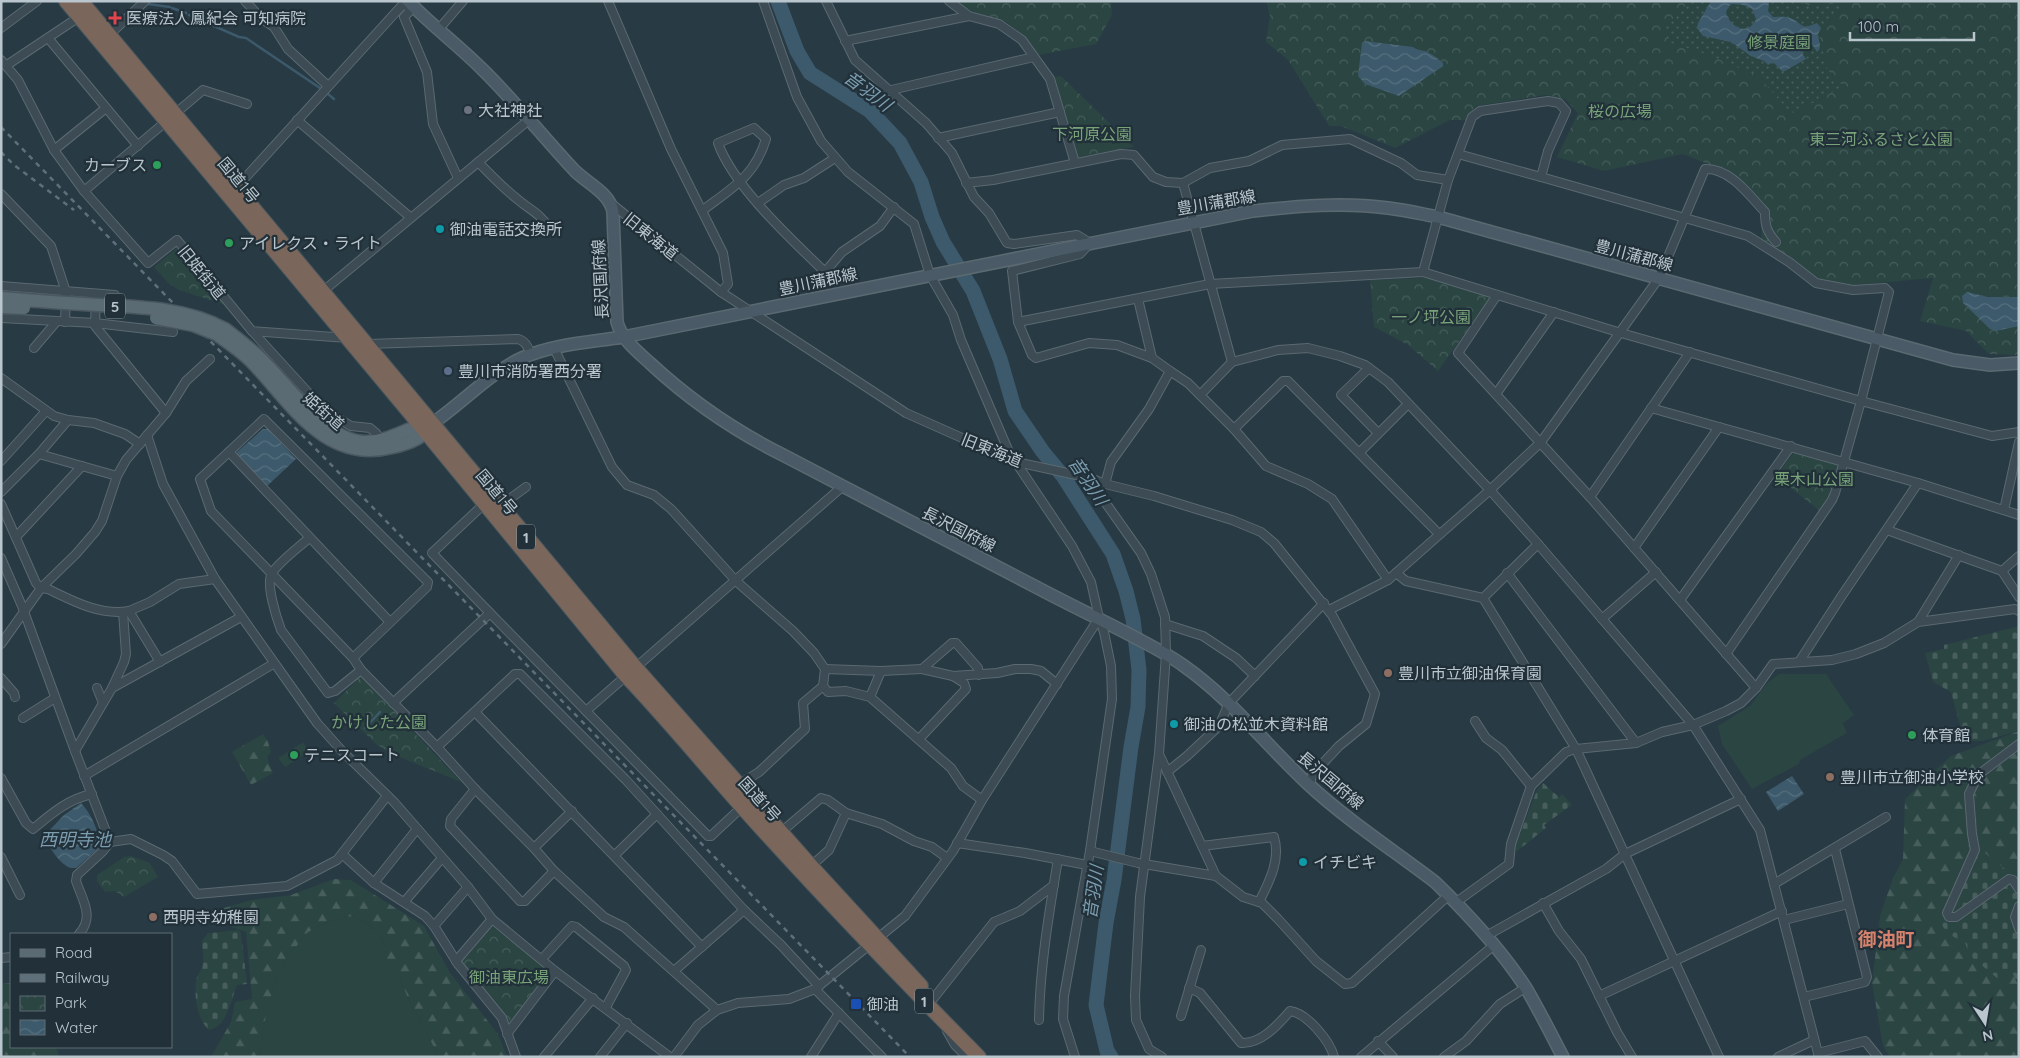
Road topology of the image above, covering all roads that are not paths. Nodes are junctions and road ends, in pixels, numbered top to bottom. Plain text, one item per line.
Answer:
1 (37, 1) edge
2 (66, 1) edge
3 (81, 1) edge
4 (145, 1) edge
5 (245, 1) edge
6 (407, 1) edge
7 (463, 1) edge
8 (608, 1) edge
9 (763, 1) edge
10 (826, 1) edge
11 (949, 1) edge
12 (79, 16) junction
13 (969, 16) junction
14 (1, 28) edge
15 (438, 30) junction
16 (110, 34) junction
17 (48, 38) junction
18 (845, 41) junction
19 (1034, 57) junction
20 (4, 63) edge
21 (328, 86) junction
22 (887, 91) junction
23 (247, 104) dead end
24 (106, 108) junction
25 (1060, 112) junction
26 (171, 117) junction
27 (530, 119) junction
28 (297, 120) junction
29 (938, 138) junction
30 (138, 146) junction
31 (54, 150) junction
32 (1458, 154) junction
33 (835, 158) junction
34 (478, 162) junction
35 (1076, 163) junction
36 (1541, 177) junction
37 (458, 178) junction
38 (1448, 180) junction
39 (740, 181) junction
40 (966, 183) junction
41 (1183, 184) junction
42 (236, 188) junction
43 (84, 191) junction
44 (1, 194) edge
45 (758, 203) junction
46 (612, 204) junction
47 (894, 207) junction
48 (703, 210) junction
49 (1438, 217) junction
50 (1685, 217) junction
51 (410, 218) junction
52 (1194, 223) junction
53 (551, 230) dead end
54 (1776, 242) dead end
55 (1090, 243) junction
56 (1423, 272) junction
57 (933, 274) junction
58 (1660, 278) junction
59 (1210, 284) junction
60 (1, 286) edge
61 (66, 292) junction
62 (322, 292) junction
63 (721, 292) junction
64 (96, 294) junction
65 (115, 295) dead end
66 (1497, 295) junction
67 (1, 298) edge
68 (1138, 299) junction
69 (1, 307) edge
70 (751, 312) junction
71 (1554, 312) junction
72 (1, 318) edge
73 (61, 321) junction
74 (1018, 322) junction
75 (95, 323) junction
76 (252, 331) junction
77 (173, 332) dead end
78 (1621, 333) junction
79 (623, 337) junction
80 (348, 338) junction
81 (1877, 340) junction
82 (368, 344) junction
83 (34, 348) dead end
84 (554, 348) junction
85 (1690, 352) junction
86 (531, 354) junction
87 (1152, 358) junction
88 (210, 359) dead end
89 (1232, 362) junction
90 (2019, 363) edge
91 (1369, 368) junction
92 (1170, 371) junction
93 (1, 378) edge
94 (1496, 394) junction
95 (1200, 395) junction
96 (1861, 401) junction
97 (1408, 404) junction
98 (1652, 408) junction
99 (46, 411) junction
100 (166, 413) junction
101 (68, 420) junction
102 (1719, 426) junction
103 (426, 427) junction
104 (1234, 428) junction
105 (1378, 433) junction
106 (2019, 433) edge
107 (148, 435) junction
108 (381, 441) junction
109 (1541, 442) junction
110 (2019, 442) edge
111 (140, 444) junction
112 (356, 446) junction
113 (1791, 446) junction
114 (229, 452) junction
115 (1360, 452) junction
116 (39, 454) junction
117 (1, 461) edge
118 (1844, 461) junction
119 (1020, 463) junction
120 (82, 466) junction
121 (117, 476) junction
122 (1918, 483) junction
123 (1105, 484) junction
124 (843, 486) junction
125 (526, 487) dead end
126 (1490, 490) junction
127 (1, 492) edge
128 (1100, 495) dead end
129 (1590, 497) junction
130 (1, 504) edge
131 (484, 504) junction
132 (500, 506) junction
133 (2004, 510) junction
134 (2019, 515) edge
135 (1887, 530) junction
136 (1439, 534) junction
137 (16, 537) junction
138 (309, 538) junction
139 (1538, 544) junction
140 (1634, 548) junction
141 (1959, 555) junction
142 (2019, 556) edge
143 (1, 558) edge
144 (2002, 571) junction
145 (1656, 572) junction
146 (1396, 573) junction
147 (1507, 573) junction
148 (271, 574) junction
149 (215, 579) junction
150 (1388, 580) junction
151 (736, 581) junction
152 (41, 588) junction
153 (2019, 597) edge
154 (1483, 598) junction
155 (1680, 600) junction
156 (1326, 607) junction
157 (2018, 609) edge
158 (126, 611) junction
159 (490, 612) junction
160 (24, 614) junction
161 (241, 617) junction
162 (1602, 619) junction
163 (1102, 620) junction
164 (390, 622) junction
165 (1918, 622) junction
166 (1165, 624) junction
167 (2, 641) edge
168 (1165, 653) junction
169 (1726, 654) junction
170 (353, 658) junction
171 (160, 662) junction
172 (1800, 662) junction
173 (273, 664) junction
174 (825, 669) junction
175 (922, 669) junction
176 (360, 670) junction
177 (881, 671) junction
178 (631, 672) junction
179 (980, 675) junction
180 (953, 676) junction
181 (1255, 676) junction
182 (1, 678) edge
183 (1058, 684) junction
184 (823, 686) junction
185 (97, 688) dead end
186 (112, 688) junction
187 (1756, 688) junction
188 (15, 697) dead end
189 (870, 697) junction
190 (55, 698) junction
191 (392, 703) junction
192 (1229, 703) junction
193 (103, 704) junction
194 (586, 711) junction
195 (475, 712) junction
196 (23, 718) dead end
197 (1475, 720) dead end
198 (1693, 725) junction
199 (919, 739) junction
200 (1636, 744) junction
201 (2019, 744) edge
202 (437, 747) junction
203 (1576, 749) junction
204 (75, 751) junction
205 (1158, 754) junction
206 (1167, 772) junction
207 (84, 776) junction
208 (1, 778) edge
209 (738, 785) junction
210 (1310, 786) junction
211 (1531, 786) junction
212 (475, 789) junction
213 (92, 794) junction
214 (387, 796) junction
215 (1741, 799) junction
216 (982, 800) junction
217 (742, 807) junction
218 (572, 811) junction
219 (846, 813) junction
220 (657, 814) junction
221 (1886, 817) dead end
222 (787, 827) dead end
223 (417, 829) junction
224 (110, 842) junction
225 (957, 843) junction
226 (1202, 846) junction
227 (534, 848) junction
228 (1834, 849) junction
229 (1091, 852) junction
230 (342, 854) junction
231 (1625, 854) junction
232 (615, 856) junction
233 (1, 857) edge
234 (442, 858) junction
235 (948, 858) junction
236 (1058, 859) junction
237 (1141, 864) junction
238 (1087, 865) junction
239 (811, 866) junction
240 (4, 869) edge
241 (554, 871) junction
242 (1216, 876) junction
243 (374, 883) junction
244 (1774, 884) junction
245 (1054, 885) junction
246 (468, 887) junction
247 (2019, 889) edge
248 (20, 895) dead end
249 (1452, 899) junction
250 (405, 901) junction
251 (1259, 902) junction
252 (1543, 903) junction
253 (1848, 904) junction
254 (2019, 906) edge
255 (744, 910) junction
256 (1782, 911) junction
257 (492, 919) junction
258 (1784, 920) junction
259 (434, 926) junction
260 (2019, 929) edge
261 (80, 933) edge
262 (1486, 936) junction
263 (873, 942) junction
264 (702, 946) junction
265 (1493, 946) junction
266 (1201, 950) dead end
267 (542, 959) junction
268 (1675, 960) junction
269 (456, 961) junction
270 (555, 970) junction
271 (674, 971) junction
272 (817, 987) junction
273 (1189, 988) junction
274 (1526, 988) junction
275 (1600, 996) junction
276 (1804, 997) junction
277 (593, 998) junction
278 (933, 998) junction
279 (606, 1007) junction
280 (717, 1010) junction
281 (839, 1013) junction
282 (1181, 1016) dead end
283 (941, 1019) junction
284 (1039, 1020) dead end
285 (627, 1023) junction
286 (507, 1034) junction
287 (1814, 1040) junction
288 (1378, 1041) junction
289 (1818, 1055) edge
290 (516, 1057) edge
291 (544, 1057) edge
292 (600, 1057) edge
293 (670, 1057) edge
294 (674, 1057) edge
295 (811, 1057) edge
296 (882, 1057) edge
297 (967, 1057) edge
298 (978, 1057) edge
299 (988, 1057) edge
300 (1075, 1057) edge
301 (1162, 1057) edge
302 (1334, 1057) edge
303 (1361, 1057) edge
304 (1393, 1057) edge
305 (1444, 1057) edge
306 (1563, 1057) edge
307 (1632, 1057) edge
308 (1719, 1057) edge
309 (1778, 1057) edge
310 (1878, 1057) edge

1 - 14 street
2 - 12 highway, 国道1号 / 1
3 - 16 highway, 国道1号 / 1
4 - 16 street
5 - 21 street
6 - 15 main road
6 - 21 street
6 - 37 street
7 - 15 street
8 - 48 street
9 - 33 street
10 - 18 street
11 - 13 street
12 - 17 street
12 - 26 highway, 国道1号 / 1
13 - 18 street
13 - 19 street
15 - 27 main road
16 - 26 highway, 国道1号 / 1
17 - 20 street
17 - 24 street
18 - 22 street
19 - 22 street
19 - 25 street
20 - 31 street
21 - 28 street
22 - 29 street
23 - 26 street
24 - 30 street
24 - 31 street
25 - 29 street
25 - 35 street
26 - 30 street
26 - 42 highway, 国道1号 / 1
26 - 80 highway, 国道1号 / 1
27 - 34 street
27 - 46 main road
28 - 42 street
28 - 51 street
29 - 40 street
30 - 43 street
31 - 43 street
32 - 36 street
32 - 36 street
32 - 38 street
33 - 45 street
33 - 47 street
34 - 37 street
34 - 53 street
35 - 40 street
35 - 41 street
36 - 50 street
37 - 51 street
38 - 41 street
38 - 49 street
39 - 39 street
39 - 45 street
39 - 48 street
40 - 55 street
41 - 52 street
42 - 62 highway, 国道1号 / 1
43 - 76 street, 旧姫街道
44 - 61 street
45 - 47 street
46 - 63 street, 旧東海道
46 - 79 main road, 長沢国府線
47 - 57 street
48 - 63 street
49 - 52 main road, 豊川蒲郡線
49 - 56 street
49 - 58 main road, 豊川蒲郡線
50 - 54 street
50 - 58 street
50 - 81 street
51 - 62 street
52 - 55 main road, 豊川蒲郡線
52 - 59 street
55 - 57 main road, 豊川蒲郡線
55 - 74 street
56 - 59 street
56 - 66 street
57 - 70 main road, 豊川蒲郡線
57 - 119 street
58 - 78 street
58 - 81 main road, 豊川蒲郡線
59 - 68 street
59 - 89 street
60 - 61 street
61 - 64 street
61 - 73 street
62 - 82 highway, 国道1号 / 1
63 - 70 street, 旧東海道
64 - 65 street
64 - 75 street
66 - 71 street
66 - 94 street
67 - 112 main road, 姫街道 / 5, bridge
68 - 74 street
68 - 87 street
69 - 112 main road, 姫街道 / 5, bridge
70 - 79 main road, 豊川蒲郡線
70 - 119 street, 旧東海道
71 - 78 street
71 - 94 street
72 - 73 street
73 - 75 street
73 - 83 street
74 - 87 street
75 - 77 street
75 - 100 street
76 - 80 street
76 - 108 street
78 - 85 street
78 - 109 street
79 - 84 main road, 豊川蒲郡線
79 - 124 main road, 長沢国府線
80 - 103 highway, 国道1号 / 1
81 - 90 main road, 豊川蒲郡線
81 - 96 street
82 - 86 street
82 - 103 highway, 国道1号 / 1
84 - 86 main road, 豊川蒲郡線
84 - 151 street
85 - 96 street
85 - 98 street
86 - 103 main road, 豊川蒲郡線
87 - 92 street
88 - 100 street
89 - 91 street
89 - 95 street
91 - 97 street
91 - 105 street
92 - 95 street
92 - 123 street
93 - 99 street
94 - 109 street
95 - 104 street
96 - 106 street
96 - 118 street
97 - 105 street
97 - 126 street
98 - 102 street
98 - 129 street
99 - 101 street
99 - 117 street
100 - 107 street
101 - 111 street
101 - 116 street
102 - 113 street
102 - 140 street
103 - 108 main road, 姫街道 / 5
103 - 112 main road, 姫街道 / 5
103 - 131 highway, 国道1号 / 1
103 - 132 highway, 国道1号 / 1
104 - 115 street
104 - 150 street
105 - 115 street
107 - 111 street
107 - 149 street
108 - 112 main road, 姫街道 / 5
109 - 126 street
109 - 129 street
110 - 133 street
111 - 121 street
113 - 118 street
113 - 155 street
114 - 138 street
114 - 148 street
114 - 164 street
115 - 136 street
116 - 120 street
116 - 127 street
118 - 122 street
118 - 169 street
119 - 123 street, 旧東海道
119 - 163 street
120 - 121 street
120 - 137 street
121 - 152 street
122 - 133 street
122 - 135 street
123 - 156 street, 旧東海道
124 - 151 street
124 - 163 main road, 長沢国府線
125 - 132 street
126 - 136 street
126 - 139 street
128 - 166 street
129 - 140 street
130 - 137 street
131 - 159 street
131 - 178 highway, 国道1号 / 1
132 - 178 highway, 国道1号 / 1
133 - 134 street
135 - 141 street
135 - 172 street
136 - 146 street
137 - 152 street
138 - 148 street
138 - 164 street
139 - 147 street
139 - 162 street
140 - 145 street
141 - 144 street
141 - 165 street
142 - 144 street
143 - 160 street
144 - 153 street
145 - 155 street
145 - 162 street
146 - 150 street
146 - 154 street
147 - 154 street
147 - 200 street
148 - 170 street
148 - 176 street
149 - 158 street
149 - 161 street
150 - 156 street
151 - 174 street
151 - 178 street
152 - 158 street
152 - 160 street
154 - 203 street
155 - 169 street
156 - 181 street
156 - 210 street, 旧東海道
157 - 165 street
158 - 171 street
158 - 186 street
159 - 191 street
159 - 194 street
160 - 167 street
160 - 190 street
161 - 171 street
161 - 173 street
162 - 198 street
163 - 168 main road, 長沢国府線
163 - 183 street
163 - 229 street
164 - 170 street
165 - 172 street
166 - 168 street
166 - 181 street
168 - 192 main road, 長沢国府線
168 - 205 street
169 - 187 street
170 - 176 street
171 - 186 street
172 - 187 street
173 - 207 street
173 - 214 street
174 - 177 street
174 - 184 street
175 - 177 street
175 - 179 street
175 - 180 street
176 - 191 street
177 - 189 street
178 - 194 street
178 - 209 highway, 国道1号 / 1
178 - 217 highway, 国道1号 / 1
179 - 180 street
179 - 183 street
180 - 199 street
181 - 192 street
182 - 188 street
183 - 216 street
184 - 189 street
184 - 209 street
185 - 193 street
186 - 193 street
187 - 198 street
189 - 199 street
190 - 196 street
190 - 204 street
191 - 202 street
192 - 206 street
192 - 210 main road, 長沢国府線
193 - 204 street
194 - 217 street
195 - 202 street
195 - 218 street
195 - 220 street
197 - 211 street
198 - 200 street
198 - 215 street
199 - 216 street
200 - 203 street
201 - 247 street
202 - 212 street
203 - 211 street
203 - 231 street
204 - 207 street
205 - 206 street
205 - 237 street
206 - 226 street
207 - 213 street
208 - 213 street
209 - 239 highway, 国道1号 / 1
210 - 249 main road, 長沢国府線
211 - 249 street
212 - 227 street
212 - 241 street
213 - 224 street
214 - 223 street
214 - 230 street
215 - 231 street
215 - 244 street
216 - 225 street
217 - 263 highway, 国道1号 / 1
218 - 227 street
218 - 232 street
219 - 222 street
219 - 235 street
219 - 239 street
220 - 232 street
220 - 255 street
221 - 228 street
223 - 234 street
223 - 243 street
224 - 230 street
224 - 261 street
225 - 235 street
225 - 236 street
226 - 242 street
226 - 251 street
227 - 241 street
228 - 244 street
228 - 253 street
229 - 237 street
229 - 238 street
230 - 243 street
231 - 252 street
231 - 268 street
232 - 264 street
233 - 240 street
234 - 246 street
234 - 250 street
235 - 263 street
236 - 238 street
236 - 245 street
237 - 242 street
237 - 301 street
238 - 300 street
239 - 263 highway, 国道1号 / 1
240 - 248 street
241 - 271 street
242 - 251 street
243 - 250 street
244 - 256 street
245 - 278 street
245 - 284 street
246 - 257 street
246 - 259 street
249 - 251 street
249 - 262 main road, 長沢国府線
250 - 259 street
252 - 262 street
252 - 275 street
253 - 258 street
253 - 276 street
254 - 260 street
255 - 264 street
255 - 272 street
256 - 258 street
256 - 268 street
257 - 267 street
257 - 269 street
258 - 276 street
259 - 269 street
262 - 265 main road, 長沢国府線
263 - 272 street
263 - 278 highway, 国道1号 / 1
263 - 283 highway, 国道1号 / 1
264 - 271 street
265 - 274 main road, 長沢国府線
265 - 288 street
266 - 273 street
267 - 270 street
267 - 279 street
268 - 275 street
268 - 308 street
269 - 286 street
270 - 277 street
270 - 286 street
271 - 280 street
272 - 280 street
272 - 281 street
273 - 282 street
273 - 302 street
274 - 305 street
274 - 306 main road, 長沢国府線
275 - 307 street
276 - 287 street
277 - 279 street
277 - 291 street
278 - 299 highway, 国道1号 / 1
279 - 285 street
280 - 294 street
281 - 295 street
281 - 296 street
283 - 297 street
283 - 298 highway, 国道1号 / 1
285 - 292 street
285 - 293 street
286 - 290 street
287 - 289 street
287 - 309 street
288 - 303 street
288 - 304 street
289 - 310 street

